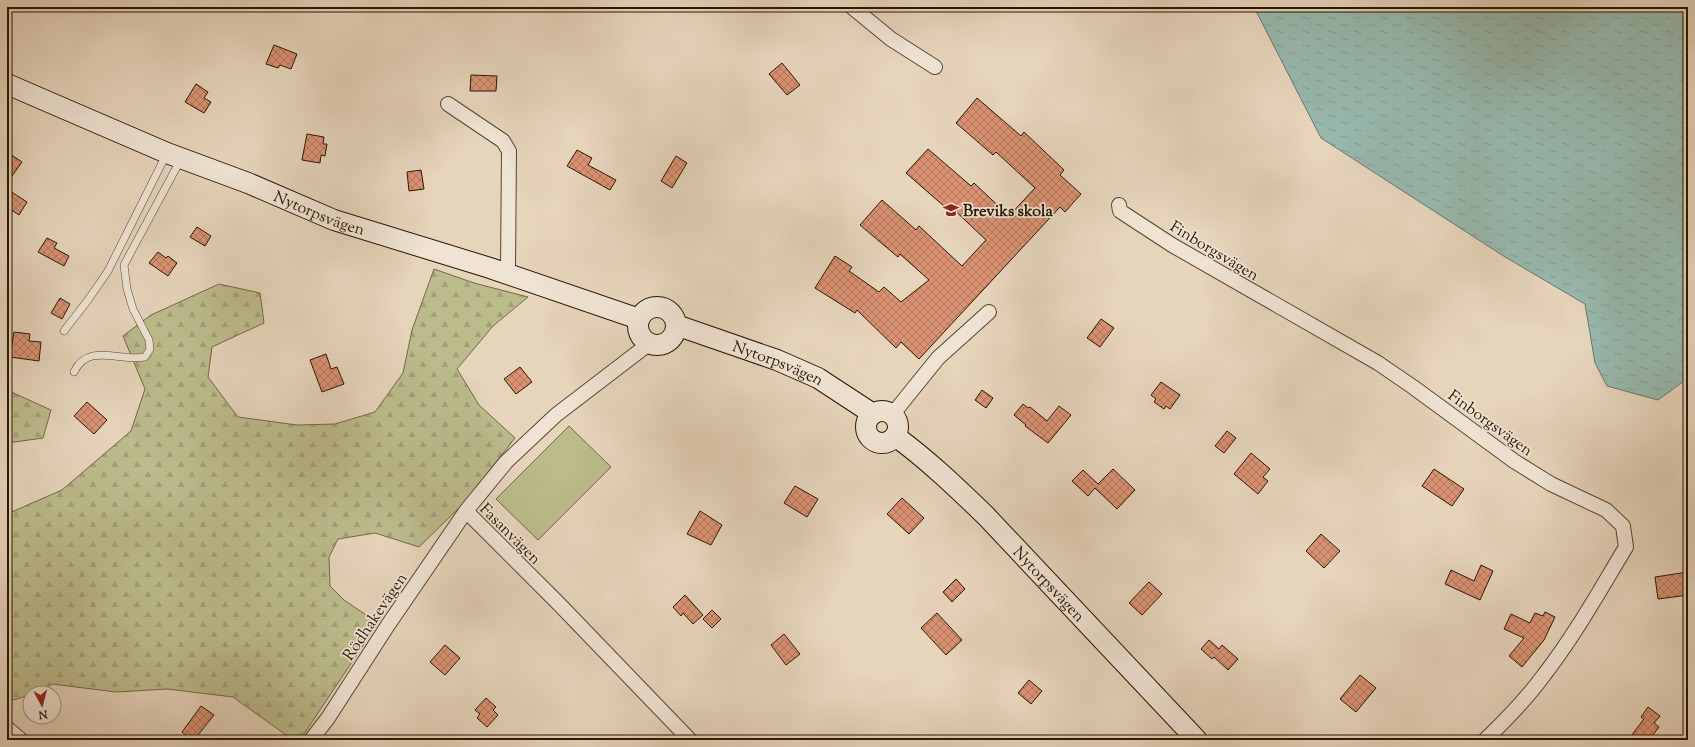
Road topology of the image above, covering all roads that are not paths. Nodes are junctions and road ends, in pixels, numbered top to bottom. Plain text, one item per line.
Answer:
1 (852, 7) edge
2 (935, 67) dead end
3 (7, 84) edge
4 (448, 104) dead end
5 (174, 156) junction
6 (1119, 205) dead end
7 (511, 276) junction
8 (989, 312) dead end
9 (640, 319) junction
10 (64, 331) dead end
11 (674, 332) junction
12 (650, 343) junction
13 (74, 372) dead end
14 (877, 417) junction
15 (895, 436) junction
16 (466, 511) junction
17 (7, 728) edge
18 (21, 740) edge
19 (311, 740) edge
20 (690, 740) edge
21 (1197, 740) edge
22 (1485, 740) edge

1 - 2 street
3 - 5 street, Nytorpsvägen
4 - 7 street
5 - 7 street, Nytorpsvägen
5 - 10 lane
5 - 13 lane
6 - 22 street, Finborgsvägen
7 - 9 street, Nytorpsvägen
8 - 14 street
9 - 11 street
9 - 12 street
11 - 12 street
11 - 14 street, Nytorpsvägen
12 - 16 street, Fasanvägen
14 - 15 street
14 - 15 street
15 - 21 street, Nytorpsvägen
16 - 19 street, Rödhakevägen
16 - 20 street, Fasanvägen
17 - 18 street

